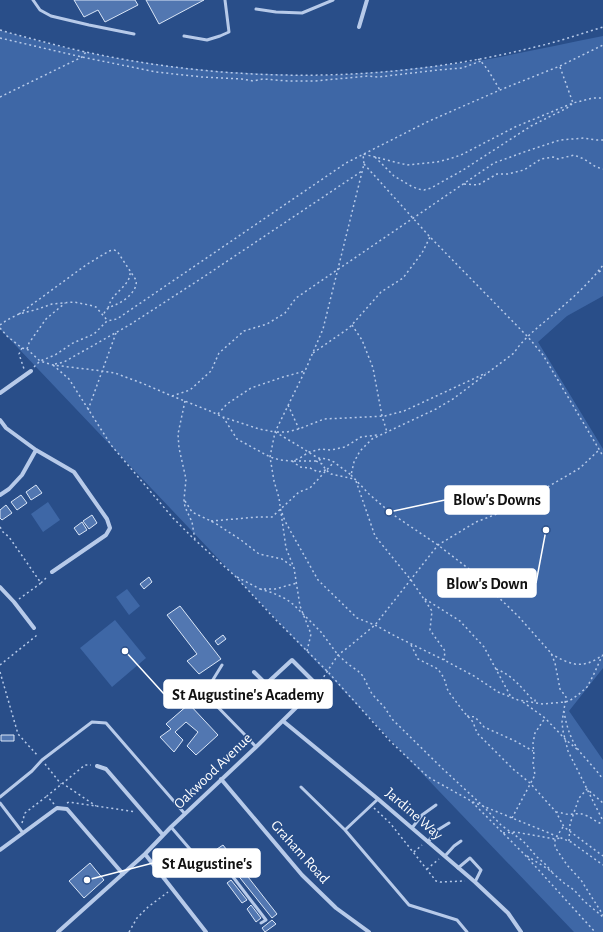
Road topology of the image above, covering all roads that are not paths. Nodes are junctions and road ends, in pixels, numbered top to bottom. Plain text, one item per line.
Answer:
1 (33, 0) edge
2 (225, 0) edge
3 (333, 0) edge
4 (367, 0) edge
5 (256, 9) dead end
6 (359, 27) dead end
7 (134, 34) dead end
8 (184, 36) dead end
9 (29, 372) road end
10 (0, 393) edge
11 (0, 420) edge
12 (36, 450) junction
13 (0, 495) edge
14 (52, 572) road end
15 (0, 587) edge
16 (34, 628) road end
17 (222, 666) dead end
18 (254, 672) dead end
19 (283, 721) junction
20 (256, 747) junction
21 (97, 766) road end
22 (221, 779) junction
23 (301, 787) dead end
24 (0, 797) edge
25 (378, 799) junction
26 (0, 802) edge
27 (436, 806) dead end
28 (185, 814) junction
29 (449, 823) dead end
30 (171, 827) junction
31 (412, 828) junction
32 (345, 830) junction
33 (23, 832) junction
34 (163, 835) junction
35 (461, 841) dead end
36 (426, 842) junction
37 (0, 850) edge
38 (144, 854) junction
39 (443, 857) junction
40 (458, 868) junction
41 (123, 874) junction
42 (474, 881) junction
43 (261, 924) dead end
44 (58, 932) edge
45 (206, 932) edge
46 (368, 932) edge
47 (467, 932) edge
48 (521, 932) edge

1 - 7 lane
2 - 8 lane
3 - 5 lane
4 - 6 street
9 - 10 street
11 - 12 street
12 - 13 street
12 - 14 street
15 - 16 street
17 - 20 lane
18 - 19 street, Oakwood Avenue
19 - 20 street, Oakwood Avenue
19 - 25 street, Jardine Way
20 - 22 street, Oakwood Avenue
21 - 34 street
22 - 28 street, Oakwood Avenue
22 - 46 street, Graham Road
23 - 32 lane
24 - 28 lane
25 - 31 street, Jardine Way
25 - 32 lane
26 - 33 lane
27 - 31 lane
28 - 30 street, Oakwood Avenue
29 - 36 lane
30 - 34 street, Oakwood Avenue
30 - 43 lane
31 - 36 street, Jardine Way
32 - 47 lane
33 - 37 street
33 - 41 street
34 - 38 street, Oakwood Avenue
35 - 39 lane
36 - 39 street, Jardine Way
38 - 41 street, Oakwood Avenue
38 - 45 street
39 - 40 street, Jardine Way
40 - 42 street, Jardine Way
40 - 42 lane
41 - 44 street, Oakwood Avenue
42 - 48 street, Jardine Way

